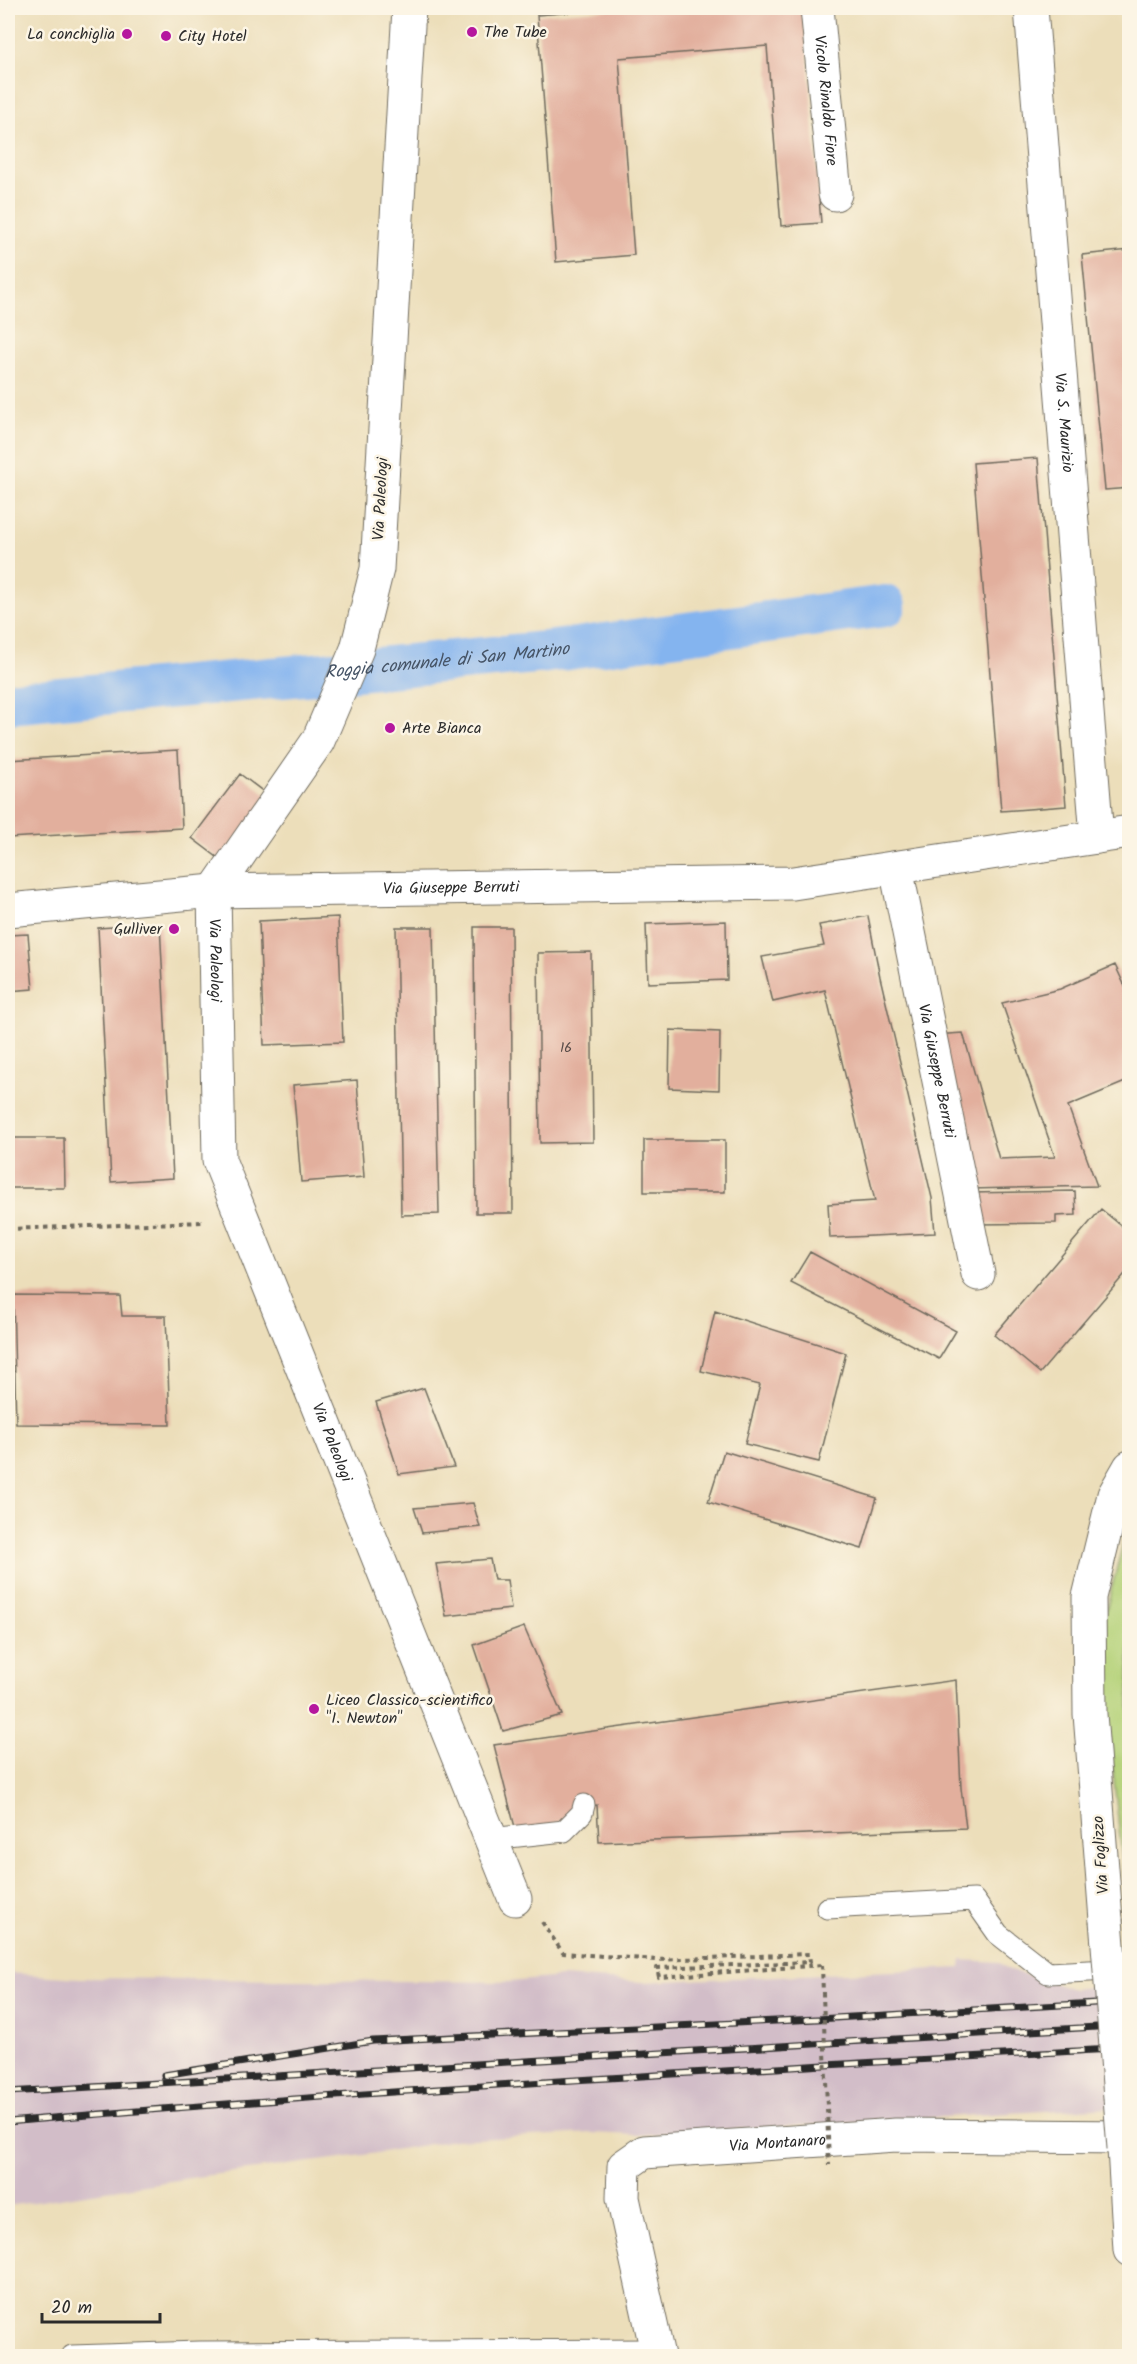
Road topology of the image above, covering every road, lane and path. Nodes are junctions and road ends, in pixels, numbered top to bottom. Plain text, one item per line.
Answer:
1 (409, 8) edge
2 (817, 8) edge
3 (1031, 8) edge
4 (834, 194) dead end
5 (1130, 832) edge
6 (1097, 837) junction
7 (896, 868) junction
8 (214, 891) junction
9 (8, 910) edge
10 (244, 1221) junction
11 (8, 1229) edge
12 (978, 1275) dead end
13 (1130, 1467) edge
14 (584, 1805) dead end
15 (491, 1839) junction
16 (515, 1899) joint
17 (827, 1908) dead end
18 (1130, 1969) edge
19 (1127, 2143) edge
20 (829, 2165) dead end
21 (1130, 2250) edge
22 (657, 2353) edge
23 (72, 2356) edge

1 - 8 street, Via Paleologi
2 - 4 street, Vicolo Rinaldo Fiore
3 - 6 street, Via S. Maurizio
5 - 6 street, Via Giuseppe Berruti
6 - 7 street, Via Giuseppe Berruti
7 - 8 street, Via Giuseppe Berruti
7 - 12 street, Via Giuseppe Berruti
8 - 9 street, Via Giuseppe Berruti
8 - 10 street, Via Paleologi
10 - 11 path
10 - 15 street, Via Paleologi
13 - 19 street, Via Foglizzo, bridge
14 - 15 lane
15 - 16 street, Via Paleologi
16 - 20 path, bridge
17 - 18 lane
19 - 21 street, Via Foglizzo
19 - 22 street, Via Montanaro
22 - 23 lane

